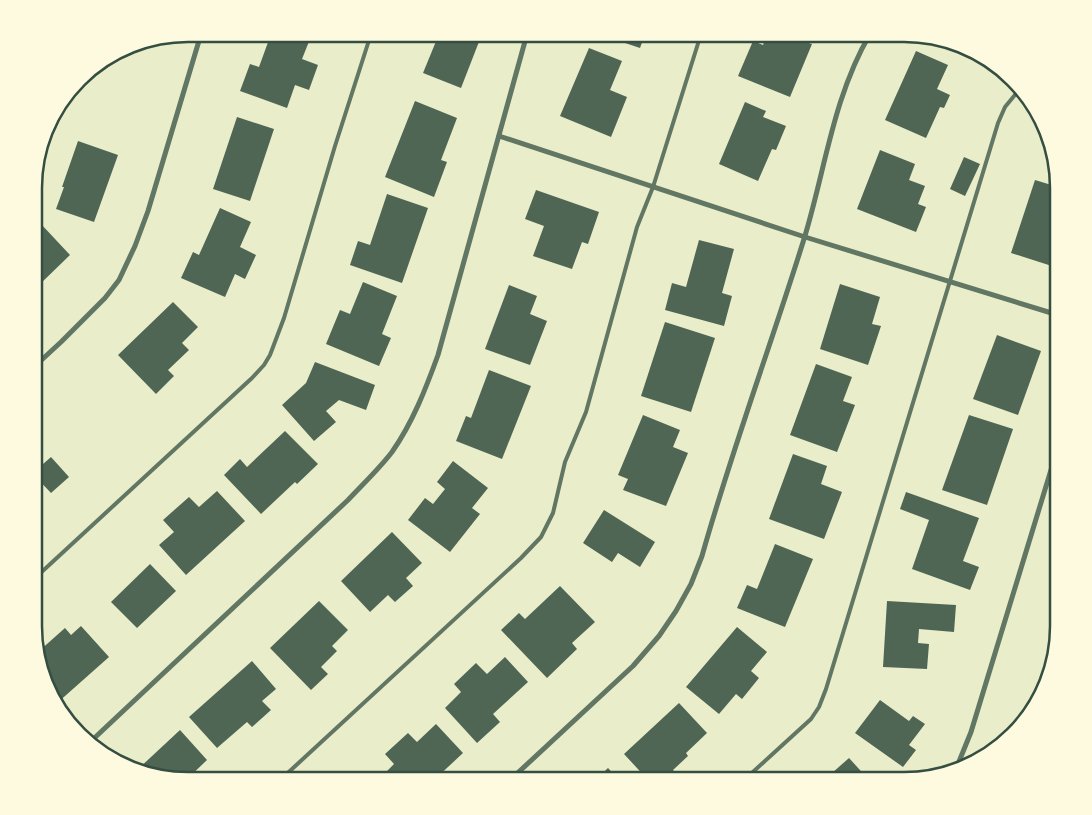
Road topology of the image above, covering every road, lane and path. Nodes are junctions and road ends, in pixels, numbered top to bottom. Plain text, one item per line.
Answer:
1 (199, 42) edge
2 (367, 42) edge
3 (525, 42) edge
4 (698, 43) edge
5 (865, 43) edge
6 (1015, 95) edge
7 (499, 136) junction
8 (653, 187) junction
9 (805, 236) junction
10 (949, 281) junction
11 (1049, 312) edge
12 (42, 359) edge
13 (1049, 476) edge
14 (43, 571) edge
15 (95, 738) edge
16 (959, 761) edge
17 (289, 772) edge
18 (518, 772) edge
19 (754, 772) edge

1 - 12 street
2 - 14 lane
3 - 7 street
4 - 8 lane
5 - 9 street
6 - 10 lane
7 - 8 street
7 - 15 street
8 - 9 street
8 - 17 lane
9 - 10 street
9 - 18 street
10 - 11 street
10 - 19 lane
13 - 16 street

